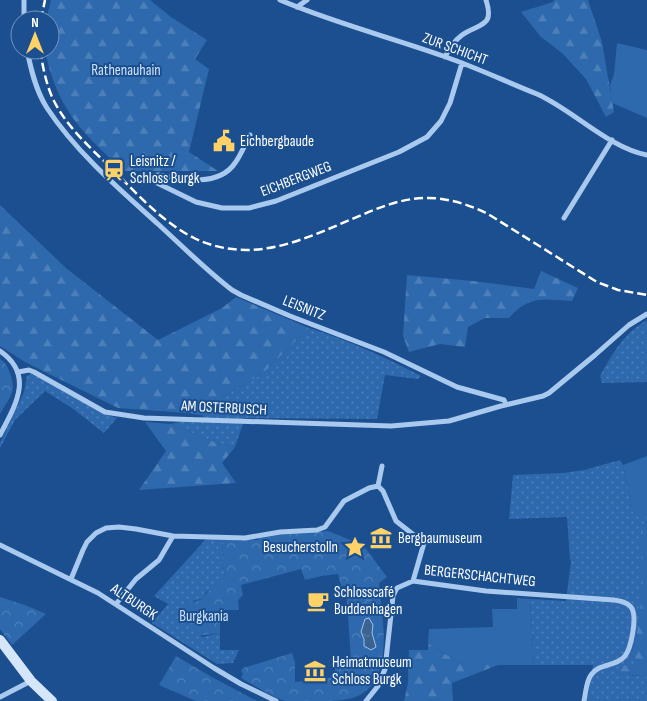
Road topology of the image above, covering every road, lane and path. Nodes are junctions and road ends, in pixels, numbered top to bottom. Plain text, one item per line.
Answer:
1 (280, 0) edge
2 (307, 0) edge
3 (486, 0) edge
4 (297, 7) junction
5 (445, 57) junction
6 (30, 60) edge
7 (462, 63) junction
8 (250, 135) dead end
9 (612, 140) junction
10 (647, 155) edge
11 (564, 218) dead end
12 (647, 314) edge
13 (0, 351) edge
14 (18, 372) junction
15 (506, 405) junction
16 (0, 435) edge
17 (382, 466) dead end
18 (378, 486) junction
19 (173, 536) junction
20 (0, 545) edge
21 (71, 579) junction
22 (413, 581) junction
23 (116, 604) junction
24 (0, 640) edge
25 (31, 681) junction
26 (0, 697) edge
27 (52, 701) edge
28 (276, 701) edge
29 (366, 701) edge
30 (584, 701) edge

1 - 4 street, ZUR SCHICHT
2 - 4 street
3 - 5 street
4 - 5 street, ZUR SCHICHT
5 - 7 street, ZUR SCHICHT
6 - 15 street, LEISNITZ
7 - 8 street, EICHBERGWEG
7 - 9 street, ZUR SCHICHT
9 - 10 street, ZUR SCHICHT
9 - 11 street
12 - 15 street
13 - 14 street
14 - 15 street, AM OSTERBUSCH
14 - 16 street
17 - 18 street
18 - 19 street
18 - 22 street
19 - 21 street
19 - 23 street
20 - 21 street, ALTBURGK
21 - 23 street, ALTBURGK
22 - 29 street, BERGERSCHACHTWEG
22 - 30 street, BERGERSCHACHTWEG
23 - 28 street, ALTBURGK
24 - 25 main road
25 - 26 street
25 - 27 main road

